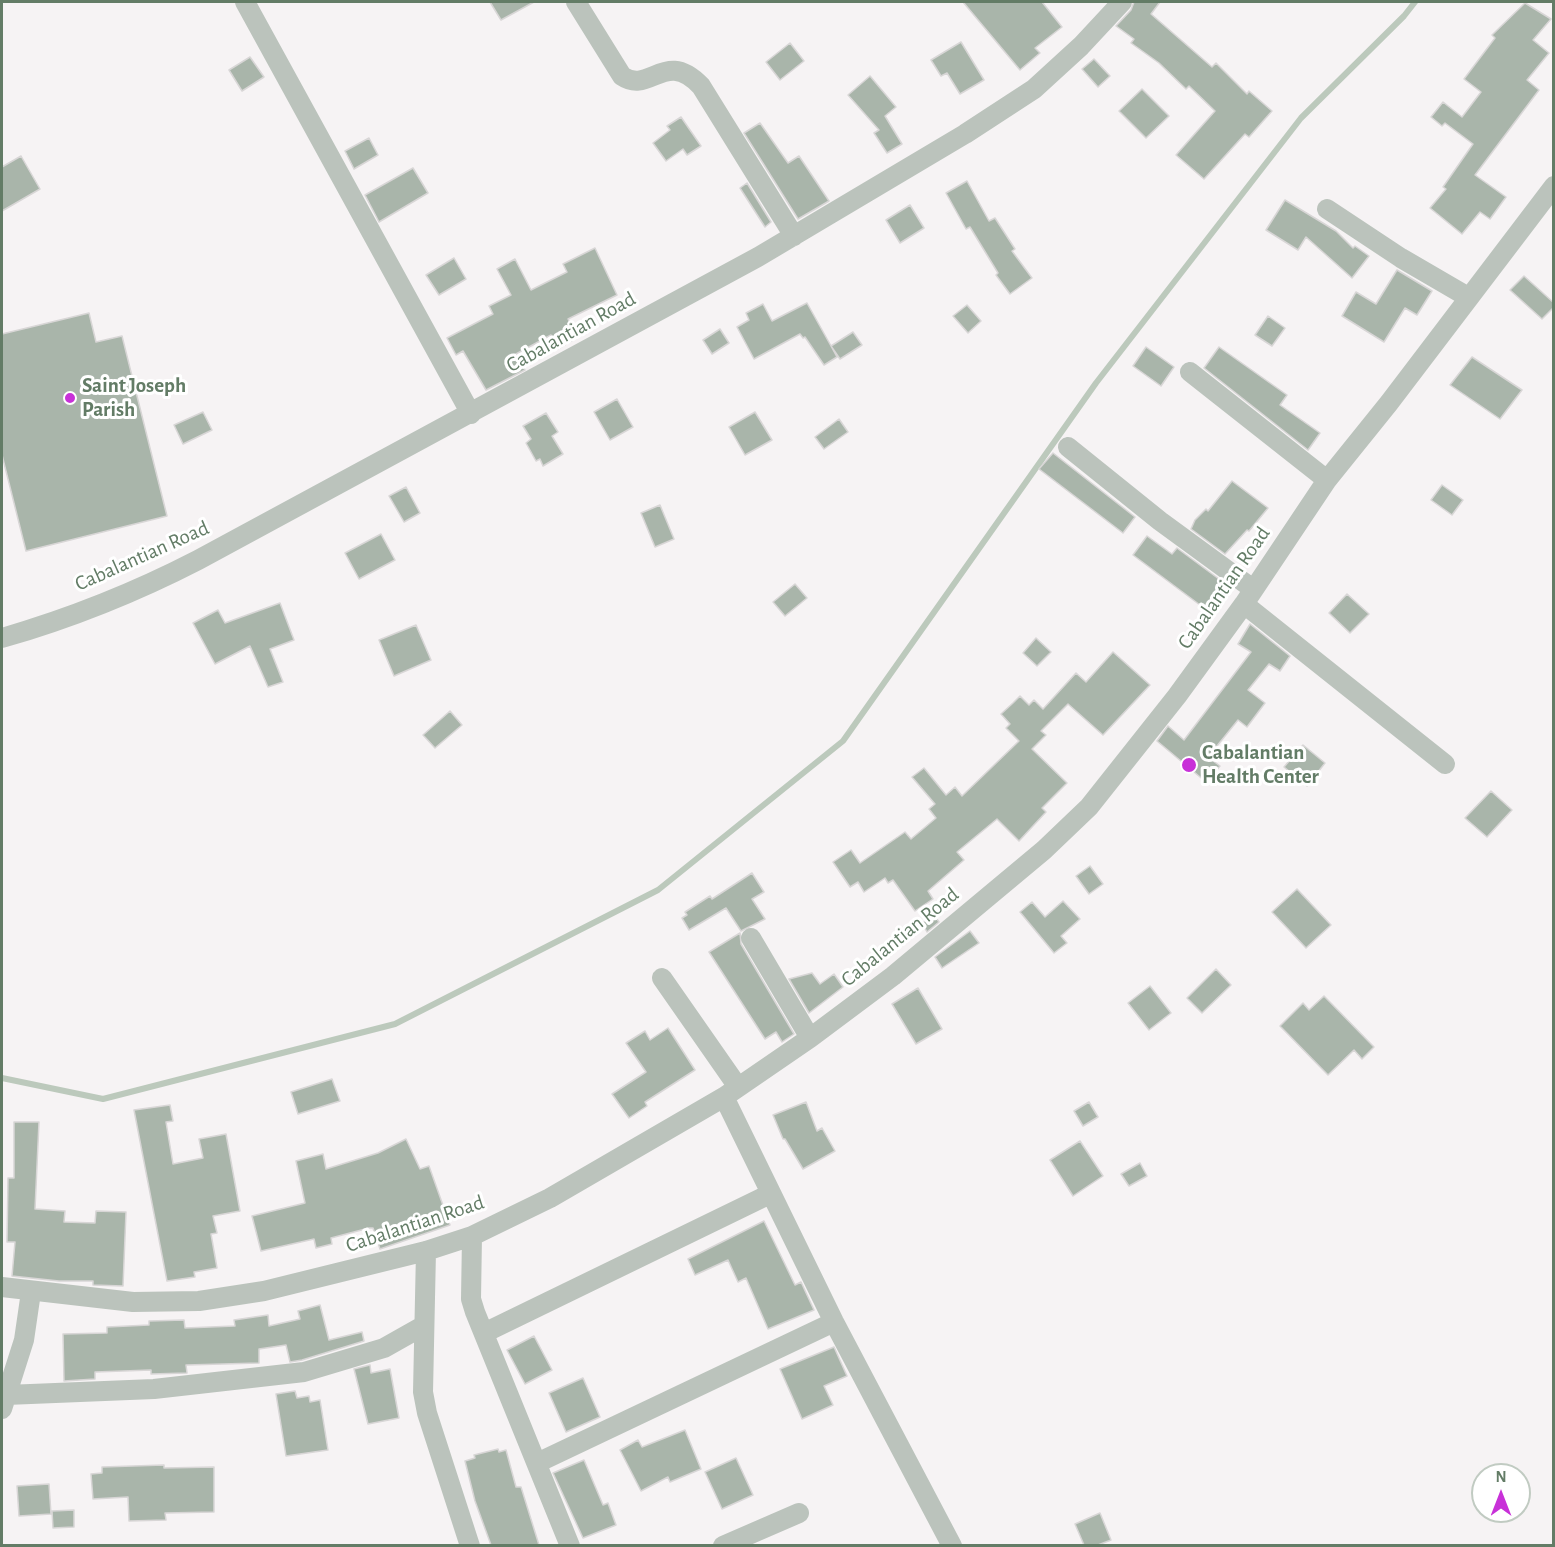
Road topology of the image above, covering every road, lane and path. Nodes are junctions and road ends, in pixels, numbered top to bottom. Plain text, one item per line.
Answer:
1 (245, 2) edge
2 (576, 2) edge
3 (1122, 2) edge
4 (1554, 186) edge
5 (1327, 209) dead end
6 (794, 236) junction
7 (1468, 297) junction
8 (1190, 372) dead end
9 (471, 414) junction
10 (1068, 447) dead end
11 (1327, 480) junction
12 (1248, 597) junction
13 (2, 638) edge
14 (1445, 764) dead end
15 (751, 938) dead end
16 (662, 978) dead end
17 (810, 1038) junction
18 (731, 1092) junction
19 (770, 1194) junction
20 (472, 1236) junction
21 (426, 1251) junction
22 (2, 1287) edge
23 (31, 1292) junction
24 (834, 1322) junction
25 (423, 1326) junction
26 (484, 1333) junction
27 (4, 1402) edge
28 (537, 1463) junction
29 (799, 1513) dead end
30 (470, 1545) edge
31 (570, 1545) edge
32 (723, 1545) edge
33 (952, 1545) edge

1 - 9 street
2 - 6 street
3 - 6 street, Cabalantian Road
4 - 7 street, Cabalantian Road
5 - 7 street
6 - 9 street, Cabalantian Road
7 - 11 street, Cabalantian Road
8 - 11 street
9 - 13 street, Cabalantian Road
10 - 12 street
11 - 12 street, Cabalantian Road
12 - 14 street
12 - 17 street, Cabalantian Road
15 - 17 street
16 - 18 street
17 - 18 street, Cabalantian Road
18 - 19 street
18 - 20 street, Cabalantian Road
19 - 24 street
19 - 26 street
20 - 21 street, Cabalantian Road
20 - 26 street
21 - 23 street, Cabalantian Road
21 - 25 street
22 - 23 street, Cabalantian Road
23 - 27 street
24 - 28 street
24 - 33 street
25 - 27 street
25 - 30 street
26 - 28 street
28 - 31 street
29 - 32 street

